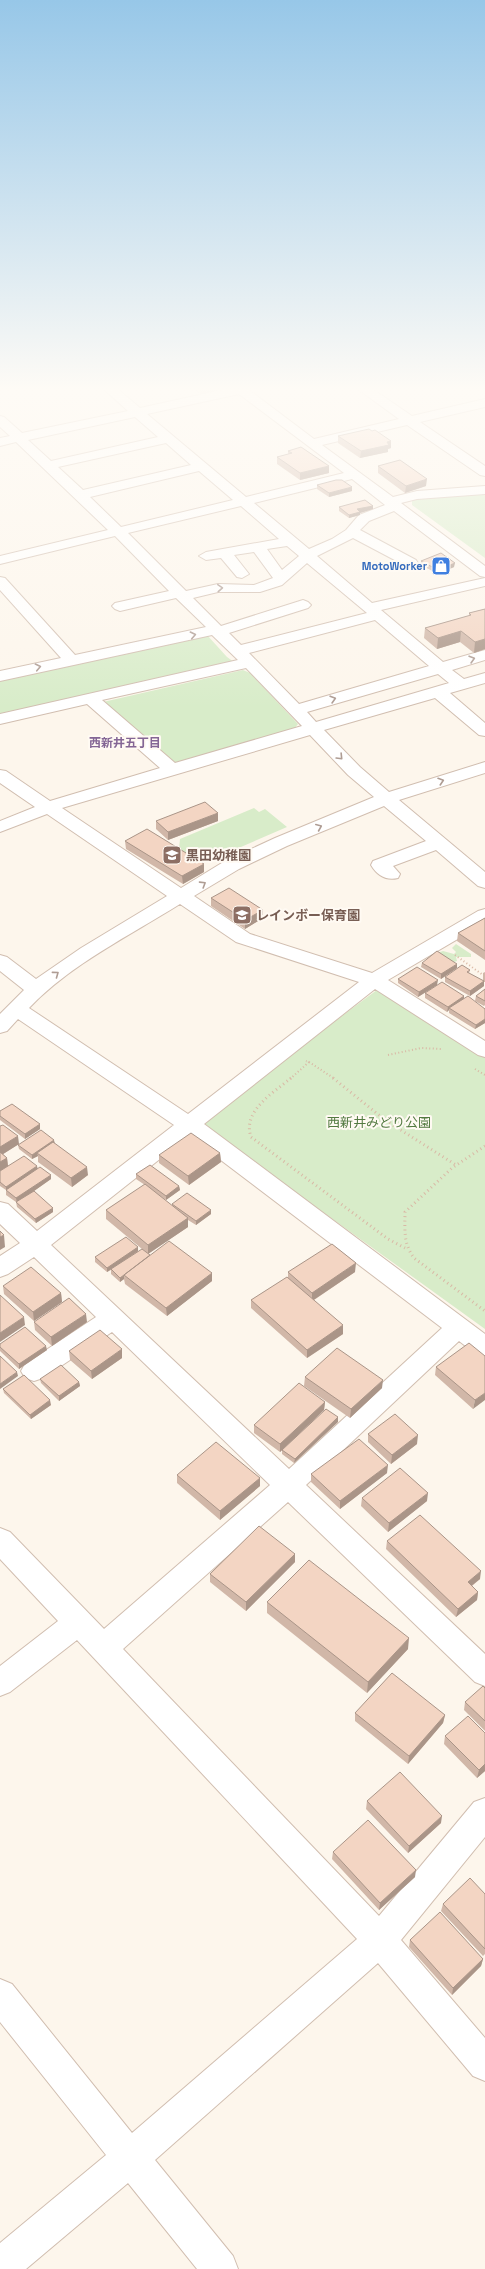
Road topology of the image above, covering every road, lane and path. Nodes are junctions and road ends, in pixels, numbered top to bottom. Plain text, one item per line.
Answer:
1 (82, 496) edge
2 (236, 496) edge
3 (264, 496) edge
4 (382, 496) edge
5 (415, 496) edge
6 (242, 501) junction
7 (393, 504) junction
8 (119, 532) junction
9 (352, 532) junction
10 (290, 541) junction
11 (258, 548) junction
12 (225, 553) junction
13 (206, 556) dead end
14 (308, 556) junction
15 (0, 560) edge
16 (412, 562) dead end
17 (485, 573) edge
18 (242, 574) dead end
19 (281, 578) junction
20 (0, 582) edge
21 (485, 582) edge
22 (180, 595) junction
23 (303, 605) dead end
24 (120, 606) dead end
25 (373, 612) junction
26 (149, 627) dead end
27 (216, 631) junction
28 (163, 641) junction
29 (237, 650) junction
30 (485, 655) edge
31 (72, 660) junction
32 (249, 662) junction
33 (442, 668) junction
34 (0, 676) edge
35 (485, 678) edge
36 (461, 685) junction
37 (438, 692) junction
38 (91, 699) junction
39 (296, 710) junction
40 (0, 719) edge
41 (313, 729) junction
42 (485, 731) edge
43 (485, 767) edge
44 (171, 769) junction
45 (0, 775) edge
46 (385, 799) junction
47 (47, 807) junction
48 (0, 827) edge
49 (438, 843) junction
50 (391, 874) dead end
51 (485, 882) edge
52 (181, 897) junction
53 (485, 915) edge
54 (438, 943) junction
55 (0, 961) edge
56 (483, 975) dead end
57 (374, 980) junction
58 (36, 989) junction
59 (17, 1009) junction
60 (0, 1026) edge
61 (284, 1050) junction
62 (485, 1050) edge
63 (446, 1052) dead end
64 (388, 1055) dead end
65 (309, 1062) junction
66 (470, 1066) dead end
67 (485, 1075) edge
68 (188, 1124) junction
69 (485, 1146) edge
70 (456, 1165) junction
71 (0, 1210) edge
72 (36, 1244) junction
73 (405, 1248) junction
74 (0, 1268) edge
75 (485, 1311) edge
76 (112, 1319) junction
77 (458, 1327) junction
78 (485, 1347) edge
79 (34, 1371) dead end
80 (289, 1484) junction
81 (0, 1540) edge
82 (77, 1623) junction
83 (102, 1649) junction
84 (485, 1672) edge
85 (0, 1683) edge
86 (485, 1813) edge
87 (380, 1940) junction
88 (0, 1996) edge
89 (485, 2064) edge
90 (130, 2158) junction
91 (0, 2267) edge
92 (220, 2269) edge

1 - 8 street
2 - 6 street
3 - 6 street
4 - 7 street
5 - 7 street
6 - 8 street
6 - 10 street
7 - 9 street
7 - 17 street
8 - 15 street
8 - 22 street
9 - 14 street
9 - 16 street
10 - 11 street
10 - 14 street
11 - 12 street
11 - 19 street
12 - 13 street
12 - 18 street
14 - 19 street
14 - 25 street
22 -> 19 street
20 - 31 street
21 - 25 street
22 - 24 street
22 - 27 street
23 - 27 street
25 - 29 street
25 - 33 street
26 - 28 street
28 -> 27 street
27 - 29 street
28 - 31 street
29 - 32 street
33 -> 30 street
34 -> 31 street
32 - 38 street
32 - 39 street
33 - 36 street
39 -> 33 street
35 - 36 street
36 - 37 street
37 - 41 street
37 - 42 street
38 - 40 street
38 - 44 street
39 - 41 street
41 - 44 street
41 -> 46 street
46 -> 43 street
44 - 47 street
45 - 47 street
46 - 49 street
52 -> 46 street
47 - 48 street
47 - 52 street
49 - 50 street
49 - 51 street
52 - 57 street
58 -> 52 street
53 - 54 street
54 - 56 path
54 - 57 street
55 - 58 street
57 - 61 street
57 - 62 street
58 - 59 street
59 - 60 street
59 - 68 street
61 - 65 path
61 - 68 street
63 - 64 path
65 - 70 path
65 - 73 path
66 - 67 path
68 - 72 street
68 - 77 street
69 - 70 path
70 - 73 path
71 - 72 street
72 - 74 street
72 - 76 street
73 - 75 path
76 - 79 street
76 - 80 street
77 - 78 street
77 - 80 street
80 - 83 street
80 - 84 street
81 - 82 street
82 - 83 street
82 - 85 street
83 - 87 street
86 - 87 street
87 - 89 street
87 - 90 street
88 - 90 street
90 - 91 street
90 - 92 street

